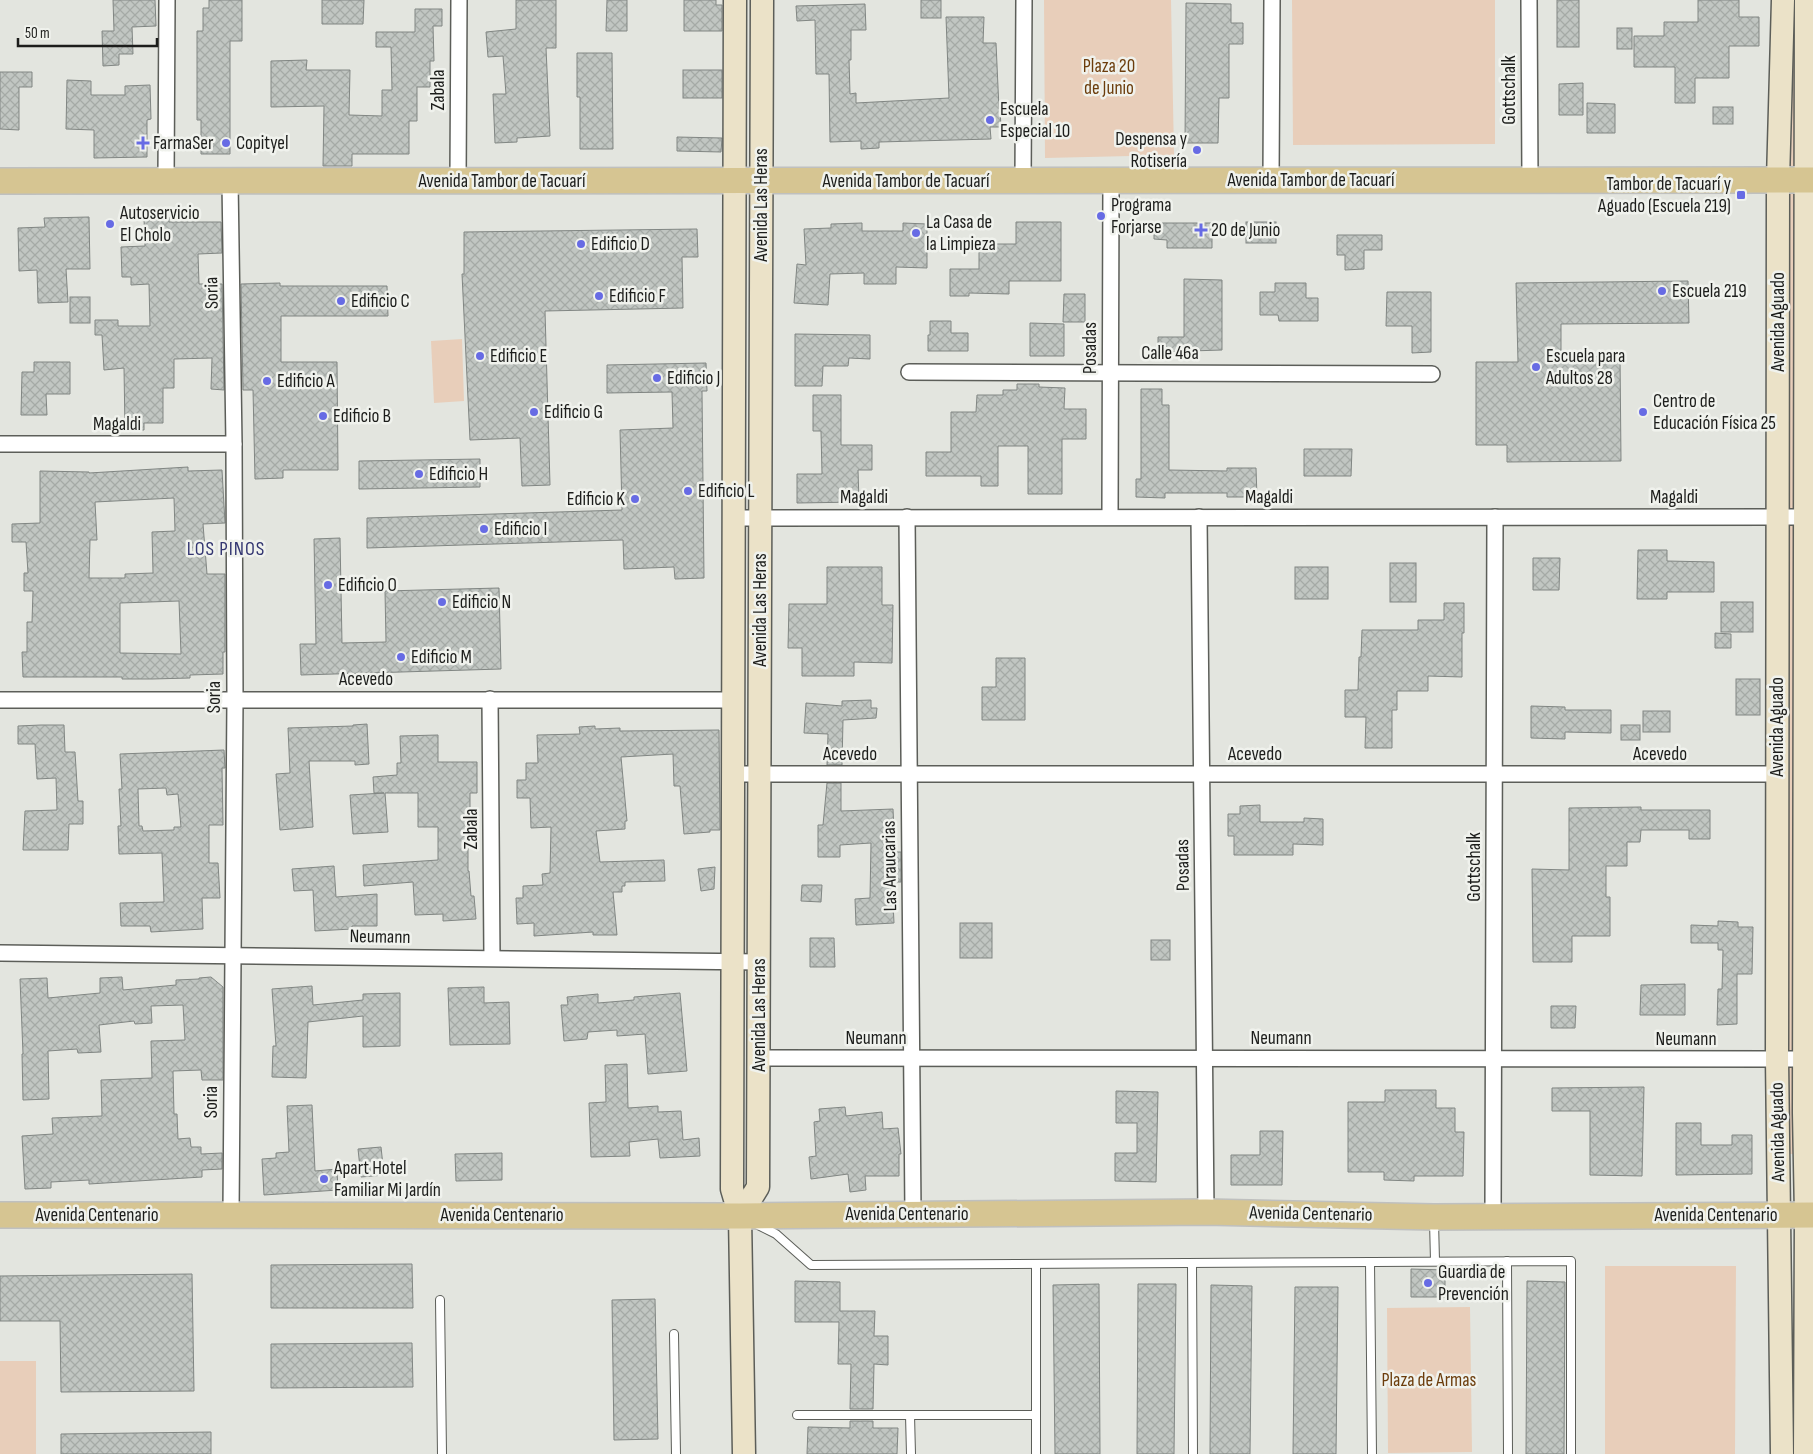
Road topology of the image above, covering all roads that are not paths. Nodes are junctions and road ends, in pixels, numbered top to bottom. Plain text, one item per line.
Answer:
1 (167, 0) edge
2 (459, 0) edge
3 (735, 0) edge
4 (762, 0) edge
5 (1024, 0) edge
6 (1272, 0) edge
7 (1529, 0) edge
8 (1783, 0) edge
9 (1806, 0) edge
10 (166, 180) junction
11 (458, 180) junction
12 (1111, 180) junction
13 (1271, 180) junction
14 (1530, 180) junction
15 (1778, 180) junction
16 (1809, 180) edge
17 (0, 181) edge
18 (230, 181) junction
19 (734, 181) junction
20 (761, 181) junction
21 (1023, 181) junction
22 (909, 372) dead end
23 (1110, 373) junction
24 (1432, 374) dead end
25 (0, 444) edge
26 (234, 444) junction
27 (1808, 511) edge
28 (907, 517) junction
29 (1110, 517) junction
30 (1199, 517) junction
31 (1495, 517) junction
32 (1778, 517) junction
33 (734, 518) junction
34 (760, 518) junction
35 (235, 699) junction
36 (490, 699) junction
37 (0, 700) edge
38 (733, 700) junction
39 (733, 774) junction
40 (760, 774) junction
41 (909, 774) junction
42 (1202, 774) junction
43 (1494, 774) junction
44 (1777, 774) junction
45 (1777, 831) junction
46 (1809, 831) edge
47 (0, 953) edge
48 (232, 955) junction
49 (492, 958) junction
50 (733, 962) junction
51 (760, 962) junction
52 (759, 1058) junction
53 (912, 1058) junction
54 (1204, 1058) junction
55 (1494, 1059) junction
56 (1776, 1059) junction
57 (1804, 1060) junction
58 (1206, 1212) junction
59 (231, 1214) junction
60 (913, 1214) junction
61 (0, 1215) edge
62 (1780, 1215) junction
63 (1809, 1215) edge
64 (740, 1216) junction
65 (1434, 1216) junction
66 (1493, 1216) junction
67 (1507, 1261) junction
68 (1370, 1262) junction
69 (1435, 1262) junction
70 (1192, 1263) junction
71 (1036, 1264) junction
72 (440, 1300) dead end
73 (674, 1334) dead end
74 (910, 1415) junction
75 (1036, 1415) junction
76 (797, 1416) dead end
77 (442, 1454) edge
78 (676, 1454) edge
79 (744, 1454) edge
80 (910, 1454) edge
81 (1036, 1454) edge
82 (1193, 1454) edge
83 (1372, 1454) edge
84 (1508, 1454) edge
85 (1571, 1454) edge
86 (1782, 1454) edge
87 (1805, 1454) edge

1 - 10 street
2 - 11 street, Zabala
3 - 19 main road, Avenida Las Heras
4 - 20 main road, Avenida Las Heras
5 - 21 street
6 - 13 street
7 - 14 street, Gottschalk
8 - 15 main road, Avenida Aguado
9 - 16 main road, Avenida Aguado
10 - 17 main road, Avenida Tambor de Tacuarí
10 - 18 main road, Avenida Tambor de Tacuarí
11 - 18 main road, Avenida Tambor de Tacuarí
11 - 19 main road, Avenida Tambor de Tacuarí
12 - 13 main road, Avenida Tambor de Tacuarí
12 - 21 main road, Avenida Tambor de Tacuarí
12 - 23 street, Posadas
13 - 14 main road, Avenida Tambor de Tacuarí
14 - 15 main road, Avenida Tambor de Tacuarí
15 - 16 main road, Avenida Tambor de Tacuarí
15 - 32 main road, Avenida Aguado
16 - 27 main road, Avenida Aguado
18 - 26 street, Soria
19 - 20 main road, Avenida Tambor de Tacuarí
19 - 33 main road, Avenida Las Heras
20 - 21 main road, Avenida Tambor de Tacuarí
20 - 34 main road, Avenida Las Heras
22 - 23 street, Calle 46a
23 - 24 street, Calle 46a
23 - 29 street, Posadas
25 - 26 street, Magaldi
26 - 35 street, Soria
27 - 32 street, Magaldi
27 - 46 main road, Avenida Aguado
28 - 29 street, Magaldi
28 - 34 street, Magaldi
28 - 41 street, Las Araucarias
29 - 30 street, Magaldi
30 - 31 street, Magaldi
30 - 42 street, Posadas
31 - 32 street, Magaldi
31 - 43 street, Gottschalk
32 - 44 main road, Avenida Aguado
33 - 34 street, Magaldi
33 - 38 main road, Avenida Las Heras
34 - 40 main road, Avenida Las Heras
35 - 36 street, Acevedo
35 - 37 street, Acevedo
35 - 48 street, Soria
36 - 38 street, Acevedo
36 - 49 street, Zabala
38 - 39 main road, Avenida Las Heras
39 - 40 street, Acevedo
39 - 50 main road, Avenida Las Heras
40 - 41 street, Acevedo
40 - 51 main road, Avenida Las Heras
41 - 42 street, Acevedo
41 - 53 street, Las Araucarias
42 - 43 street, Acevedo
42 - 54 street, Posadas
43 - 44 street, Acevedo
43 - 55 street, Gottschalk
44 - 45 main road, Avenida Aguado
45 - 46 street
45 - 56 main road, Avenida Aguado
46 - 57 main road, Avenida Aguado
47 - 48 street, Neumann
48 - 49 street, Neumann
48 - 59 street, Soria
49 - 50 street, Neumann
50 - 51 street, Neumann
50 - 64 main road, Avenida Las Heras
51 - 52 main road, Avenida Las Heras
52 - 53 street, Neumann
52 - 64 main road, Avenida Las Heras
53 - 54 street, Neumann
53 - 60 street, Las Araucarias
54 - 55 street, Neumann
54 - 58 street, Posadas
55 - 56 street, Neumann
55 - 66 street, Gottschalk
56 - 57 street, Neumann
56 - 62 main road, Avenida Aguado
57 - 63 main road, Avenida Aguado
58 - 60 main road, Avenida Centenario
58 - 65 main road, Avenida Centenario
59 - 61 main road, Avenida Centenario
59 - 64 main road, Avenida Centenario
60 - 64 main road, Avenida Centenario
62 - 63 main road, Avenida Centenario
62 - 66 main road, Avenida Centenario
62 - 86 main road, Avenida Aguado
63 - 87 main road, Avenida Aguado
64 - 71 lane
64 - 79 main road, Avenida Las Heras
65 - 66 main road, Avenida Centenario
65 - 69 lane
67 - 69 lane
67 - 84 lane
67 - 85 lane
68 - 69 lane
68 - 70 lane
68 - 83 lane
70 - 71 lane
70 - 82 lane
71 - 75 lane
72 - 77 lane
73 - 78 lane
74 - 75 lane
74 - 76 lane
74 - 80 lane
75 - 81 lane

